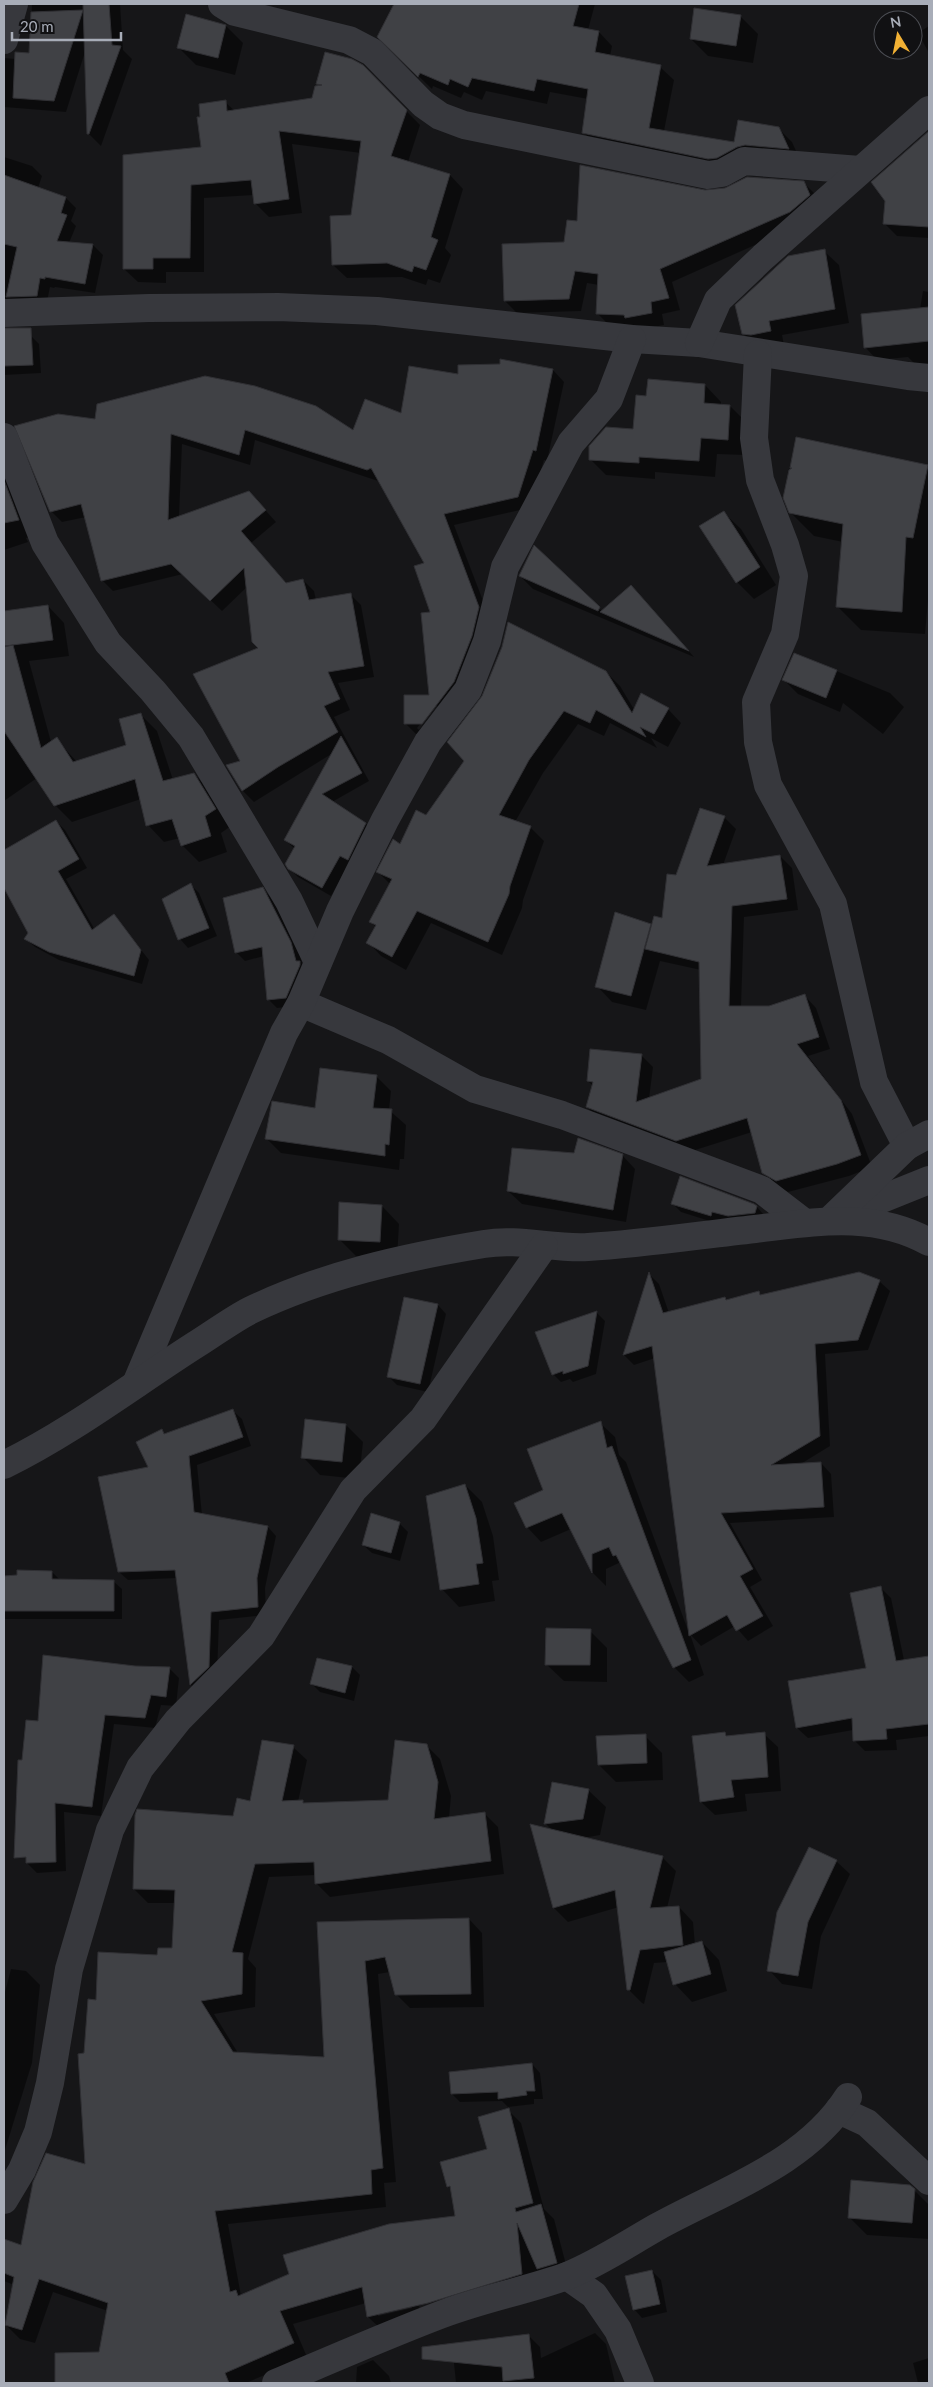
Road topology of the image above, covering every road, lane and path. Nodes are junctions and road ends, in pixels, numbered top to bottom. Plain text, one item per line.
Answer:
1 (14, 4) edge
2 (222, 4) edge
3 (4, 40) edge
4 (929, 110) edge
5 (860, 170) junction
6 (4, 313) edge
7 (632, 339) junction
8 (699, 343) junction
9 (758, 354) junction
10 (929, 378) edge
11 (4, 437) edge
12 (318, 962) junction
13 (301, 1003) junction
14 (918, 1140) edge
15 (929, 1180) edge
16 (818, 1222) junction
17 (929, 1242) edge
18 (544, 1246) junction
19 (136, 1384) junction
20 (4, 1465) edge
21 (929, 2182) edge
22 (4, 2200) edge
23 (567, 2276) junction
24 (276, 2383) edge
25 (640, 2383) edge

1 - 3 street
2 - 5 street
4 - 5 street
5 - 8 street
6 - 7 street
7 - 8 street
7 - 12 street
8 - 9 street
9 - 10 street
9 - 14 street
11 - 12 street
12 - 13 street
13 - 16 street
13 - 19 street
14 - 16 street
15 - 16 street
16 - 17 street
16 - 18 street
18 - 19 street
18 - 22 street
19 - 20 street
21 - 23 street
23 - 24 street
23 - 25 street

